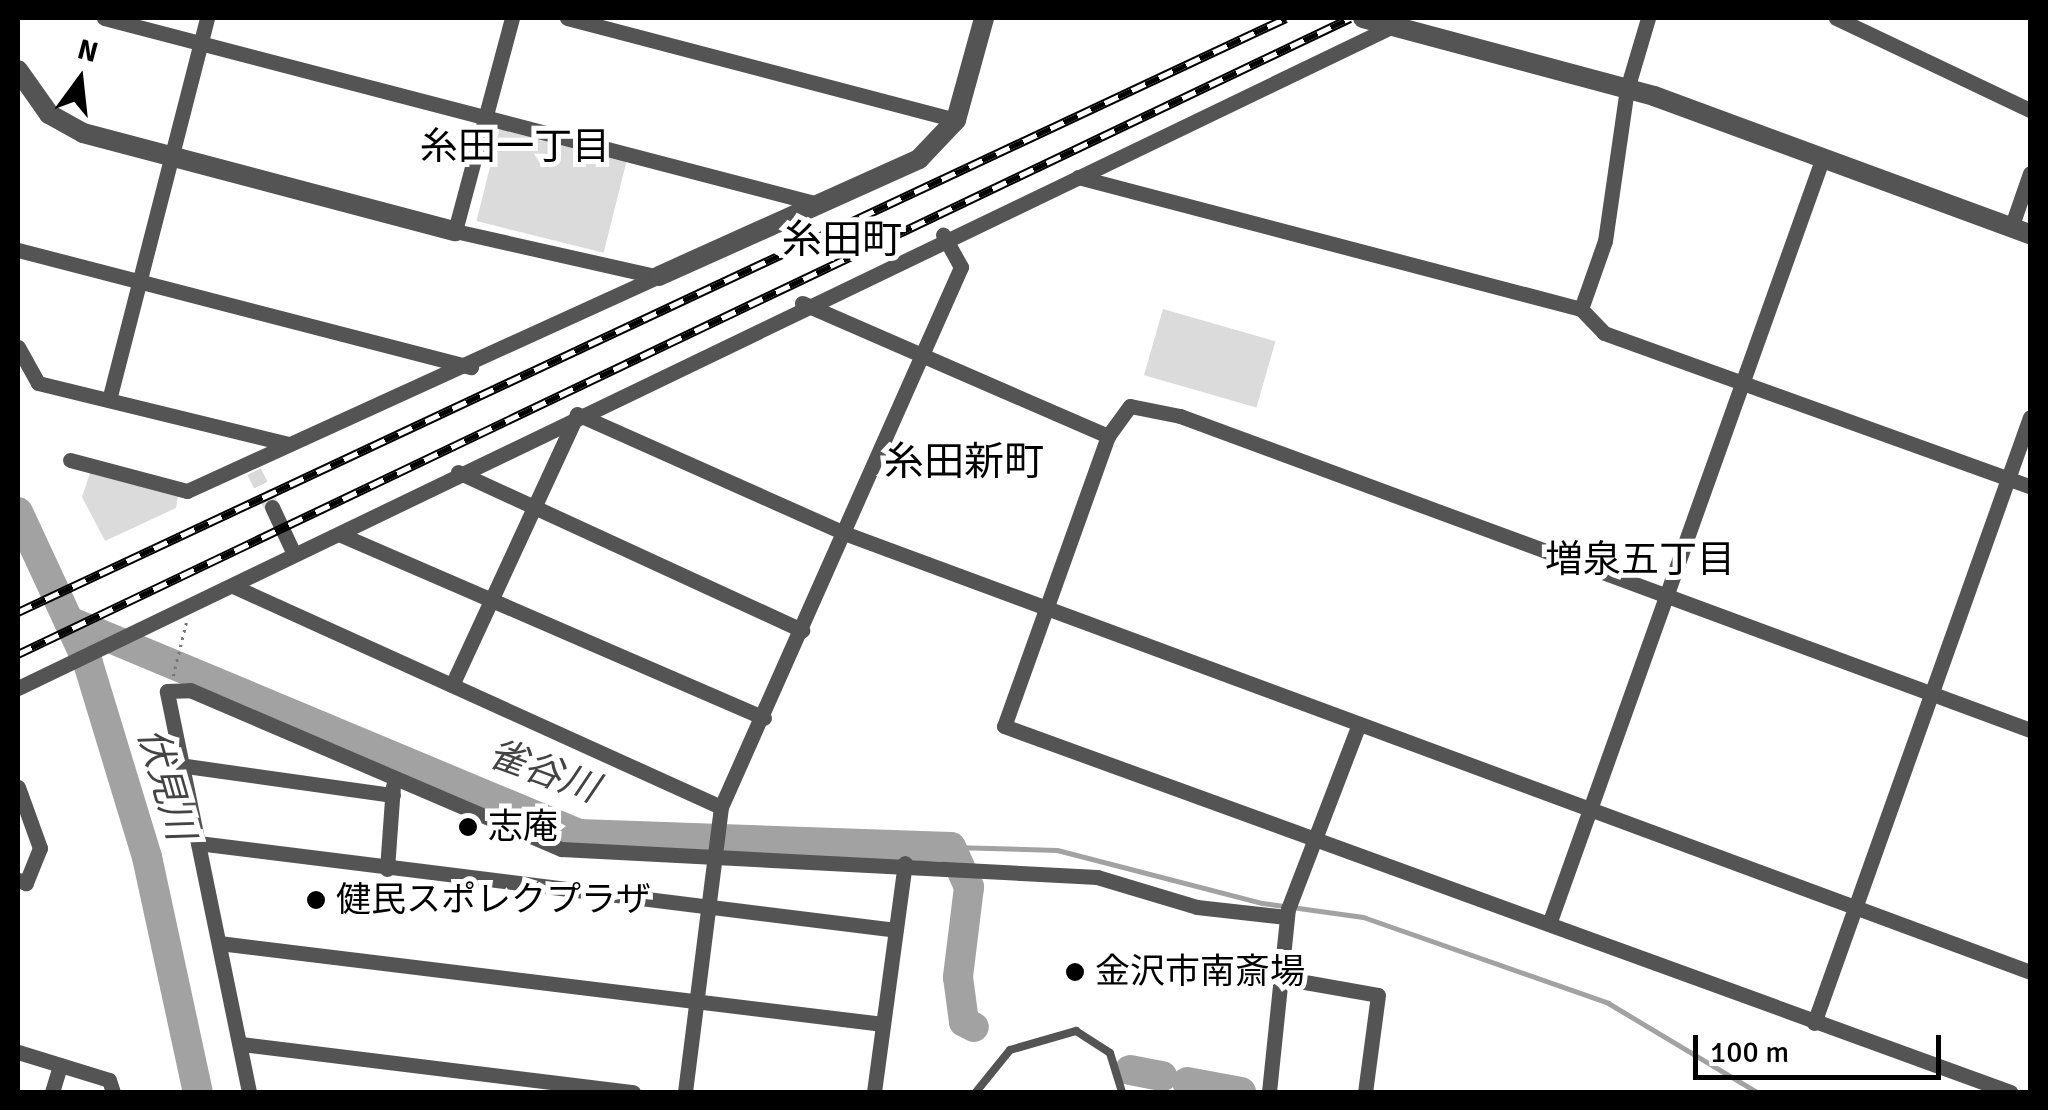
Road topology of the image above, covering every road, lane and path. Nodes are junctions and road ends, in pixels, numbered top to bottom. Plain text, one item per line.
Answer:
1 (104, 18) edge
2 (207, 18) edge
3 (512, 18) edge
4 (567, 18) edge
5 (984, 18) edge
6 (1363, 18) edge
7 (1648, 18) edge
8 (1836, 18) edge
9 (1392, 26) junction
10 (200, 42) junction
11 (21, 84) edge
12 (1626, 89) junction
13 (2030, 110) edge
14 (488, 114) junction
15 (956, 120) junction
16 (1824, 156) junction
17 (169, 158) junction
18 (2030, 172) edge
19 (1078, 177) junction
20 (814, 203) junction
21 (455, 231) junction
22 (2021, 231) edge
23 (944, 235) junction
24 (18, 250) edge
25 (659, 276) junction
26 (138, 282) junction
27 (802, 303) junction
28 (1581, 309) junction
29 (18, 347) edge
30 (919, 360) junction
31 (471, 367) junction
32 (1742, 382) junction
33 (109, 400) junction
34 (577, 414) junction
35 (2030, 417) edge
36 (1108, 436) junction
37 (288, 444) junction
38 (70, 460) dead end
39 (458, 472) junction
40 (2009, 478) junction
41 (2030, 486) edge
42 (532, 506) junction
43 (272, 508) tunnel mouth
44 (844, 533) junction
45 (339, 534) junction
46 (294, 554) junction
47 (235, 587) junction
48 (1664, 595) junction
49 (492, 600) junction
50 (181, 608) junction
51 (1047, 609) junction
52 (802, 630) junction
53 (170, 682) dead end
54 (452, 685) junction
55 (18, 688) edge
56 (1930, 694) junction
57 (18, 701) edge
58 (18, 709) edge
59 (764, 718) junction
60 (1359, 724) junction
61 (2030, 730) edge
62 (179, 765) junction
63 (394, 777) junction
64 (18, 787) edge
65 (392, 796) junction
66 (1587, 809) junction
67 (720, 814) junction
68 (1316, 838) junction
69 (198, 842) junction
70 (714, 852) junction
71 (905, 863) junction
72 (386, 869) junction
73 (18, 880) edge
74 (708, 907) junction
75 (1853, 907) junction
76 (1287, 913) junction
77 (1549, 924) junction
78 (896, 930) junction
79 (219, 943) junction
80 (2030, 972) edge
81 (1282, 978) junction
82 (697, 1001) junction
83 (1814, 1023) junction
84 (883, 1024) junction
85 (240, 1044) junction
86 (18, 1052) edge
87 (60, 1065) junction
88 (1969, 1086) edge
89 (52, 1092) edge
90 (113, 1092) edge
91 (249, 1092) edge
92 (632, 1092) edge
93 (684, 1092) edge
94 (874, 1092) edge
95 (976, 1092) edge
96 (1122, 1092) edge
97 (1269, 1092) edge
98 (1366, 1092) edge
99 (2010, 1092) edge

1 - 10 street
2 - 10 street
3 - 14 street
4 - 15 street
5 - 15 street
6 - 9 street
7 - 12 street
8 - 13 street
9 - 12 street
9 - 19 street
10 - 14 street
10 - 17 street
11 - 17 street
12 - 16 street
12 - 28 street
14 - 20 street
14 - 21 street
15 - 20 street
16 - 22 street
16 - 32 street
17 - 21 street
17 - 26 street
18 - 22 street
19 - 23 street
19 - 28 street
20 - 25 street
21 - 25 street
23 - 27 street
23 - 30 street
24 - 26 street
25 - 31 street
26 - 31 street
26 - 33 street
27 - 30 street
27 - 34 street
28 - 32 street
29 - 33 street
30 - 36 street
30 - 44 street
31 - 37 street
32 - 40 street
32 - 48 street
33 - 37 street
34 - 39 street
34 - 42 street
34 - 44 street
35 - 40 street
36 - 48 street
36 - 51 street
37 - 38 street
39 - 42 street
39 - 45 street
40 - 41 street
40 - 56 street
42 - 49 street
42 - 52 street
43 - 46 street
44 - 51 street
44 - 52 street
45 - 46 street
45 - 49 street
46 - 47 street
47 - 50 street
47 - 54 street
48 - 56 street
48 - 66 street
49 - 54 street
49 - 59 street
50 - 53 path
50 - 55 street
51 - 60 street
51 - 68 street
52 - 59 street
54 - 67 street
56 - 61 street
56 - 75 street
57 - 58 path
59 - 67 street
60 - 66 street
60 - 68 street
62 - 63 street
62 - 65 street
62 - 69 street
63 - 65 street
63 - 70 street
64 - 73 street
65 - 72 street
66 - 75 street
66 - 77 street
67 - 70 street
68 - 76 street
68 - 77 street
69 - 72 street
69 - 79 street
70 - 71 street
70 - 74 street
71 - 76 street
71 - 78 street
72 - 74 street
74 - 78 street
74 - 82 street
75 - 80 street
75 - 83 street
76 - 81 street
77 - 83 street
78 - 84 street
79 - 82 street
79 - 85 street
81 - 97 street
81 - 98 street
82 - 84 street
82 - 93 street
83 - 88 street
84 - 94 street
85 - 91 street
85 - 92 street
86 - 87 street
87 - 89 street
87 - 90 street
88 - 99 street
95 - 96 lane

